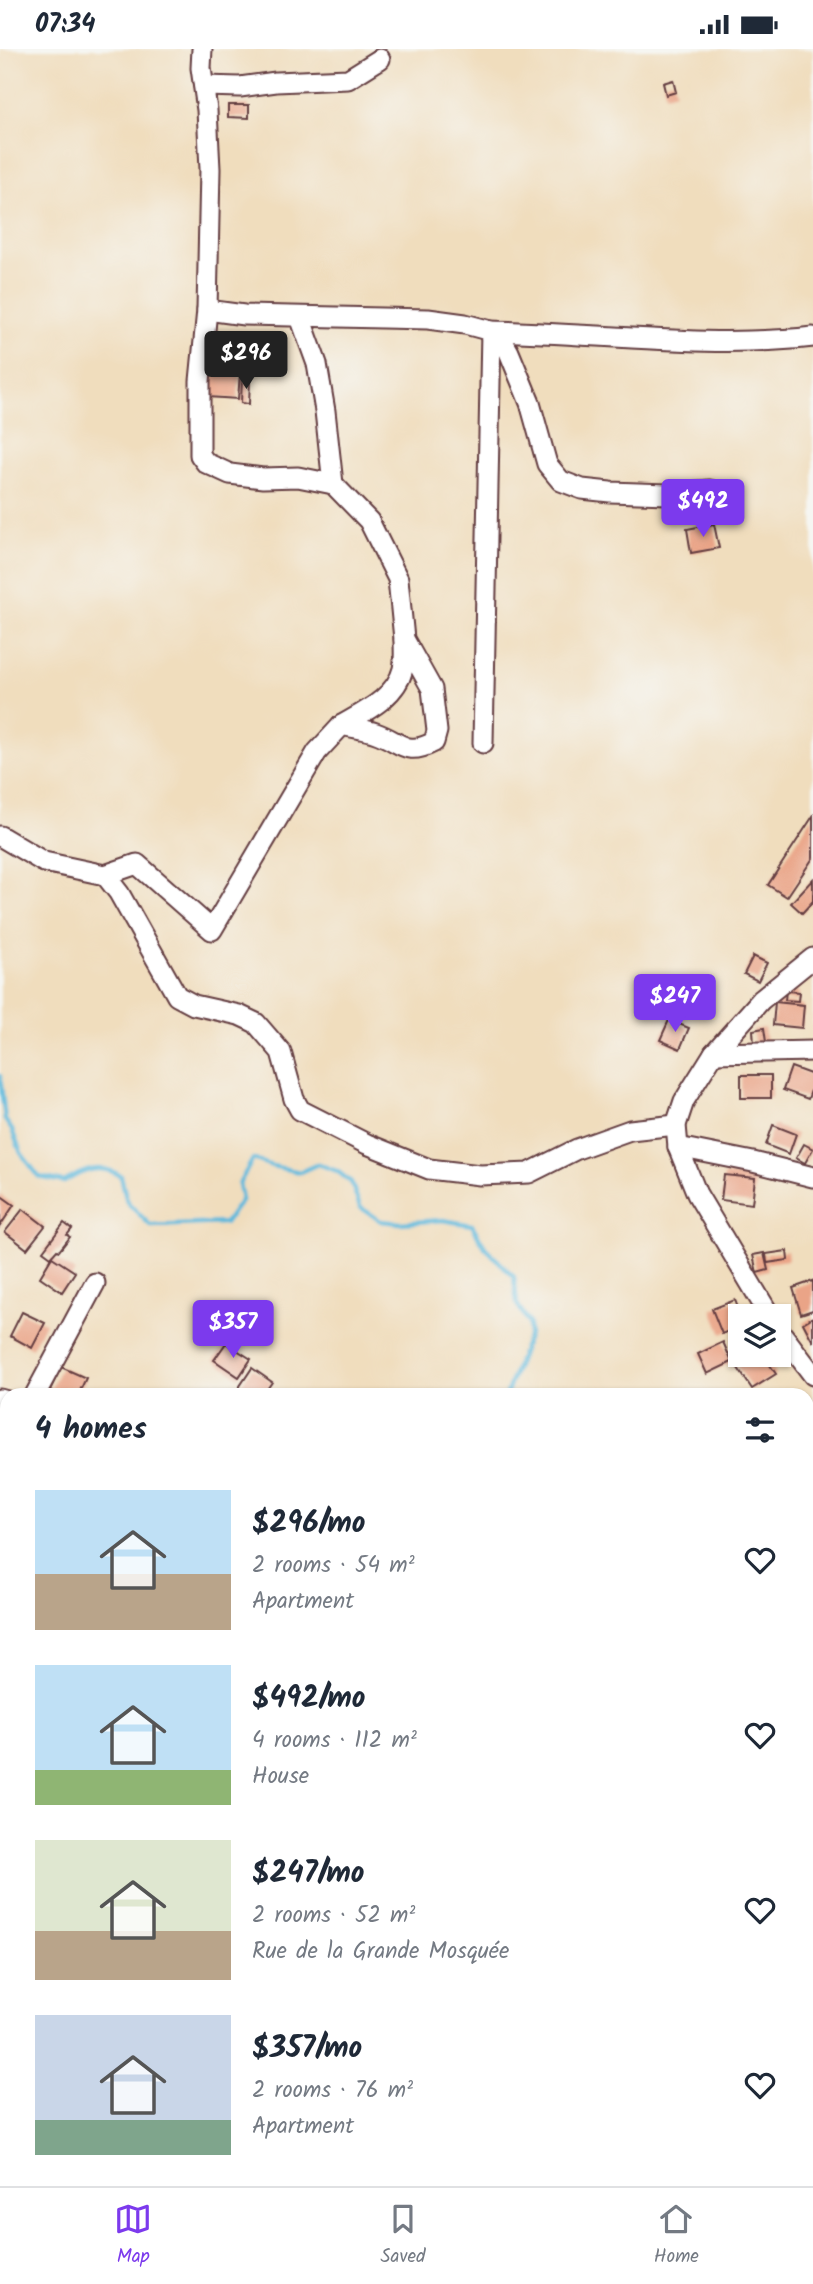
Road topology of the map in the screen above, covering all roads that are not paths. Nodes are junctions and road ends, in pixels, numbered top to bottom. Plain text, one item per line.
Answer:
1 (202, 49) edge
2 (380, 59) dead end
3 (204, 86) junction
4 (206, 310) junction
5 (300, 317) junction
6 (491, 331) junction
7 (813, 337) edge
8 (333, 484) junction
9 (710, 490) dead end
10 (404, 639) junction
11 (342, 725) junction
12 (483, 743) dead end
13 (0, 836) edge
14 (105, 875) junction
15 (813, 958) edge
16 (813, 1051) edge
17 (714, 1053) junction
18 (676, 1125) junction
19 (678, 1147) junction
20 (813, 1177) edge
21 (95, 1283) dead end
22 (763, 1304) edge
23 (791, 1346) edge
24 (813, 1375) edge
25 (39, 1388) edge

1 - 3 street
2 - 3 street
3 - 4 street
4 - 5 street
4 - 8 street
5 - 6 street
5 - 8 street
6 - 7 street
6 - 9 street
6 - 12 street
8 - 10 street
10 - 11 street
10 - 11 street
11 - 14 street
13 - 14 street
14 - 18 street
15 - 17 street
16 - 17 street
17 - 18 street
18 - 19 street
19 - 20 street
19 - 22 street
21 - 25 street
23 - 24 street

